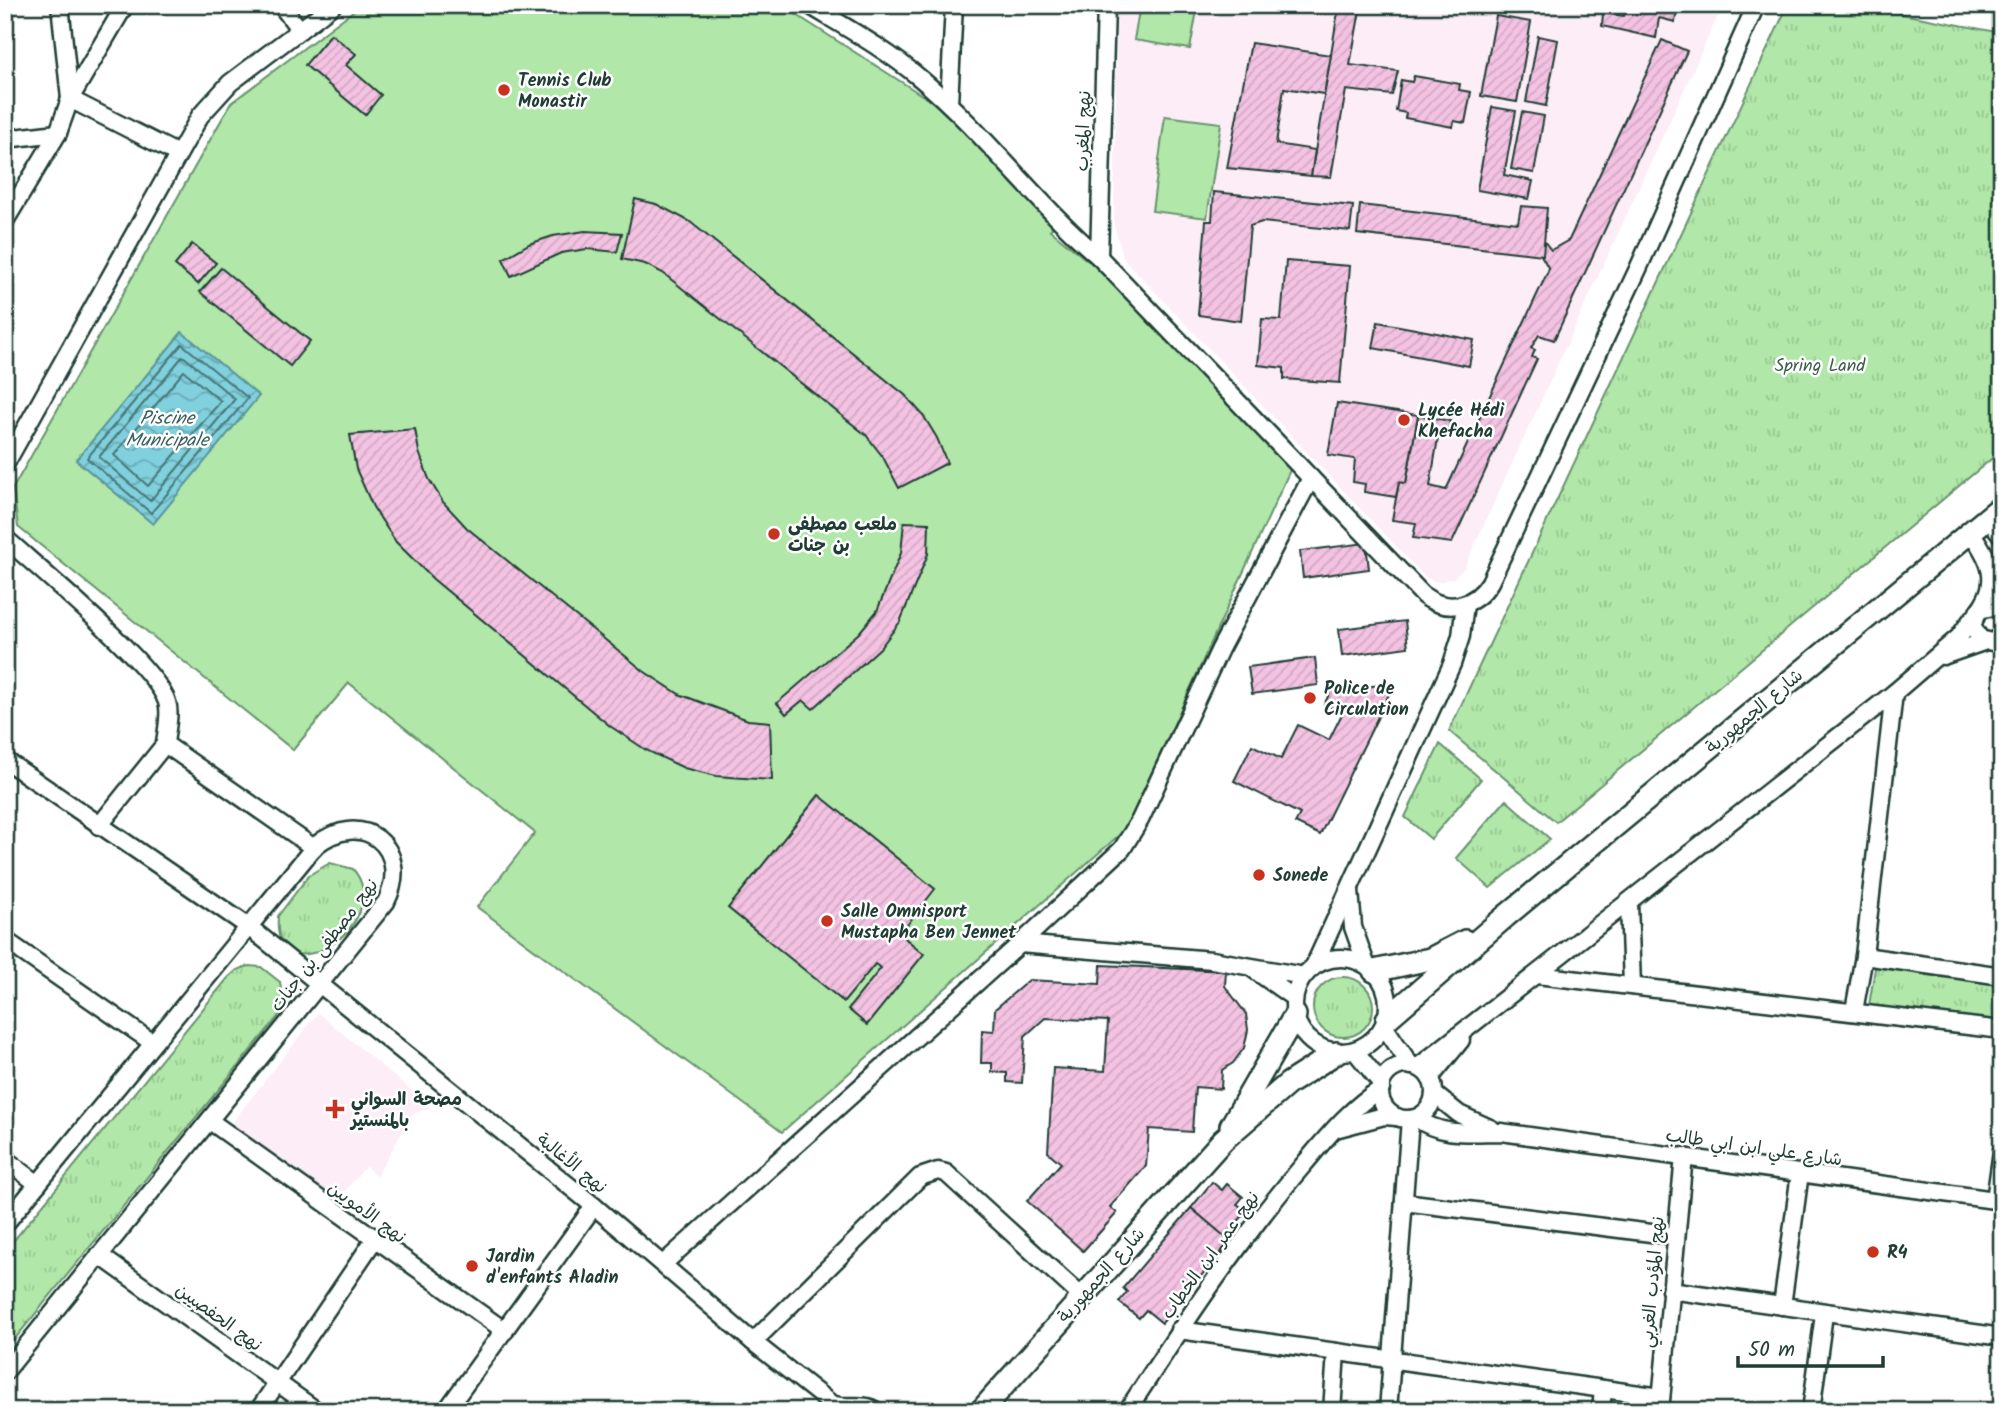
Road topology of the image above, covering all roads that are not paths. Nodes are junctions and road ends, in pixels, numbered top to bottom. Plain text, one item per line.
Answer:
1 (60, 5) edge
2 (125, 5) edge
3 (281, 5) edge
4 (333, 5) edge
5 (809, 5) edge
6 (954, 5) edge
7 (1106, 5) edge
8 (1756, 5) edge
9 (300, 30) junction
10 (70, 99) junction
11 (949, 104) junction
12 (58, 133) junction
13 (5, 139) edge
14 (178, 154) junction
15 (5, 221) edge
16 (1099, 257) junction
17 (11, 443) edge
18 (5, 465) edge
19 (1311, 478) junction
20 (1995, 512) edge
21 (1971, 532) junction
22 (2002, 536) edge
23 (5, 538) edge
24 (1465, 604) junction
25 (2002, 605) edge
26 (1976, 615) junction
27 (1997, 639) edge
28 (1934, 660) junction
29 (1894, 693) junction
30 (165, 744) junction
31 (5, 760) edge
32 (99, 826) junction
33 (314, 848) junction
34 (1350, 884) junction
35 (1629, 903) junction
36 (1506, 916) junction
37 (249, 927) junction
38 (5, 940) edge
39 (1020, 944) junction
40 (1864, 956) junction
41 (1248, 965) junction
42 (1370, 967) junction
43 (1309, 971) junction
44 (1537, 975) junction
45 (2002, 976) edge
46 (320, 984) junction
47 (1632, 986) junction
48 (1295, 1007) junction
49 (1854, 1011) junction
50 (1385, 1023) junction
51 (2002, 1030) edge
52 (153, 1043) junction
53 (1346, 1052) junction
54 (1420, 1070) junction
55 (1381, 1086) junction
56 (1434, 1094) junction
57 (1408, 1118) junction
58 (210, 1121) junction
59 (1335, 1129) junction
60 (1501, 1132) junction
61 (1223, 1140) junction
62 (2002, 1150) edge
63 (1684, 1156) junction
64 (5, 1159) edge
65 (1800, 1172) junction
66 (38, 1185) junction
67 (1999, 1201) edge
68 (1404, 1202) junction
69 (594, 1206) junction
70 (5, 1224) edge
71 (1675, 1236) junction
72 (373, 1240) junction
73 (99, 1255) junction
74 (663, 1264) junction
75 (1670, 1290) junction
76 (1081, 1296) junction
77 (1782, 1306) junction
78 (1824, 1314) junction
79 (1179, 1330) junction
80 (505, 1331) junction
81 (2002, 1337) edge
82 (753, 1342) junction
83 (1336, 1352) junction
84 (1392, 1361) junction
85 (5, 1373) edge
86 (278, 1383) junction
87 (1141, 1389) junction
88 (1603, 1389) junction
89 (1660, 1404) edge
90 (258, 1411) edge
91 (317, 1411) edge
92 (446, 1411) edge
93 (876, 1411) edge
94 (981, 1411) edge
95 (1127, 1411) edge
96 (1139, 1411) edge
97 (1332, 1411) edge
98 (1388, 1411) edge
99 (1601, 1411) edge
100 (1811, 1411) edge

1 - 10 street
2 - 10 street
3 - 9 street
4 - 9 street
5 - 11 street
6 - 11 street
7 - 16 street, نهج المغرب
8 - 24 street
9 - 14 street
10 - 12 street
10 - 14 street
11 - 16 street
12 - 13 street
12 - 15 street
14 - 17 street
16 - 19 street
17 - 18 street
19 - 24 street
19 - 39 street
20 - 21 street, شارع الجمهورية
20 - 22 street
21 - 26 street
21 - 36 street, شارع الجمهورية
23 - 30 street
24 - 34 street
25 - 26 street
26 - 27 street
26 - 28 street
27 - 28 street
28 - 29 street
29 - 35 street
29 - 40 street
30 - 32 street
30 - 33 street
31 - 32 street, نهج الأغالبة
32 - 37 street, نهج الأغالبة
33 - 37 street, نهج مصطفى بن جنات
33 - 46 street, نهج مصطفى بن جنات
34 - 42 street
34 - 43 street
35 - 44 street
35 - 47 street
36 - 42 street, شارع الجمهورية
36 - 50 street, شارع الجمهورية
37 - 46 street, نهج الأغالبة
37 - 52 street, نهج مصطفى بن جنات
38 - 52 street
39 - 41 street
39 - 74 street
40 - 45 street
40 - 49 street
41 - 43 street
41 - 48 street
42 - 43 street
42 - 50 street
43 - 48 street
44 - 47 street
44 - 54 street
46 - 58 street, نهج مصطفى بن جنات
46 - 69 street, نهج الأغالبة
47 - 49 street
48 - 53 street
48 - 61 street, شارع الجمهورية
49 - 51 street
50 - 53 street
50 - 54 street
52 - 66 street, نهج مصطفى بن جنات
53 - 55 street
53 - 61 street, شارع الجمهورية
54 - 55 street
54 - 56 street
55 - 57 street
55 - 59 street, نهج عمر ابن الخطاب
56 - 57 street
56 - 60 street, شارع علي ابن ابي طالب
57 - 59 street
57 - 60 street, شارع علي ابن ابي طالب
57 - 68 street
58 - 72 street, نهج الأمويين
58 - 73 street, نهج مصطفى بن جنات
59 - 79 street, نهج عمر ابن الخطاب
60 - 63 street, شارع علي ابن ابي طالب
61 - 76 street, شارع الجمهورية
62 - 67 street
63 - 65 street, شارع علي ابن ابي طالب
63 - 71 street, نهج المؤدب الغربي
64 - 66 street
65 - 67 street, شارع علي ابن ابي طالب
65 - 77 street
66 - 70 street, نهج مصطفى بن جنات
68 - 71 street
68 - 84 street
69 - 74 street, نهج الأغالبة
69 - 80 street
71 - 75 street, نهج المؤدب الغربي
72 - 80 street, نهج الأمويين
72 - 86 street
73 - 85 street, نهج مصطفى بن جنات
73 - 86 street, نهج الحفصيين
74 - 82 street, نهج الأغالبة
75 - 77 street
75 - 89 street, نهج المؤدب الغربي
76 - 82 street
76 - 94 street, شارع الجمهورية
77 - 78 street
78 - 81 street
78 - 100 street
79 - 83 street
79 - 87 street, نهج عمر ابن الخطاب
80 - 92 street
82 - 93 street, نهج الأغالبة
83 - 84 street
83 - 97 street
84 - 88 street
84 - 98 street
86 - 90 street
86 - 91 street, نهج الحفصيين
87 - 95 street, نهج عمر ابن الخطاب
87 - 96 street
88 - 89 street
88 - 99 street

